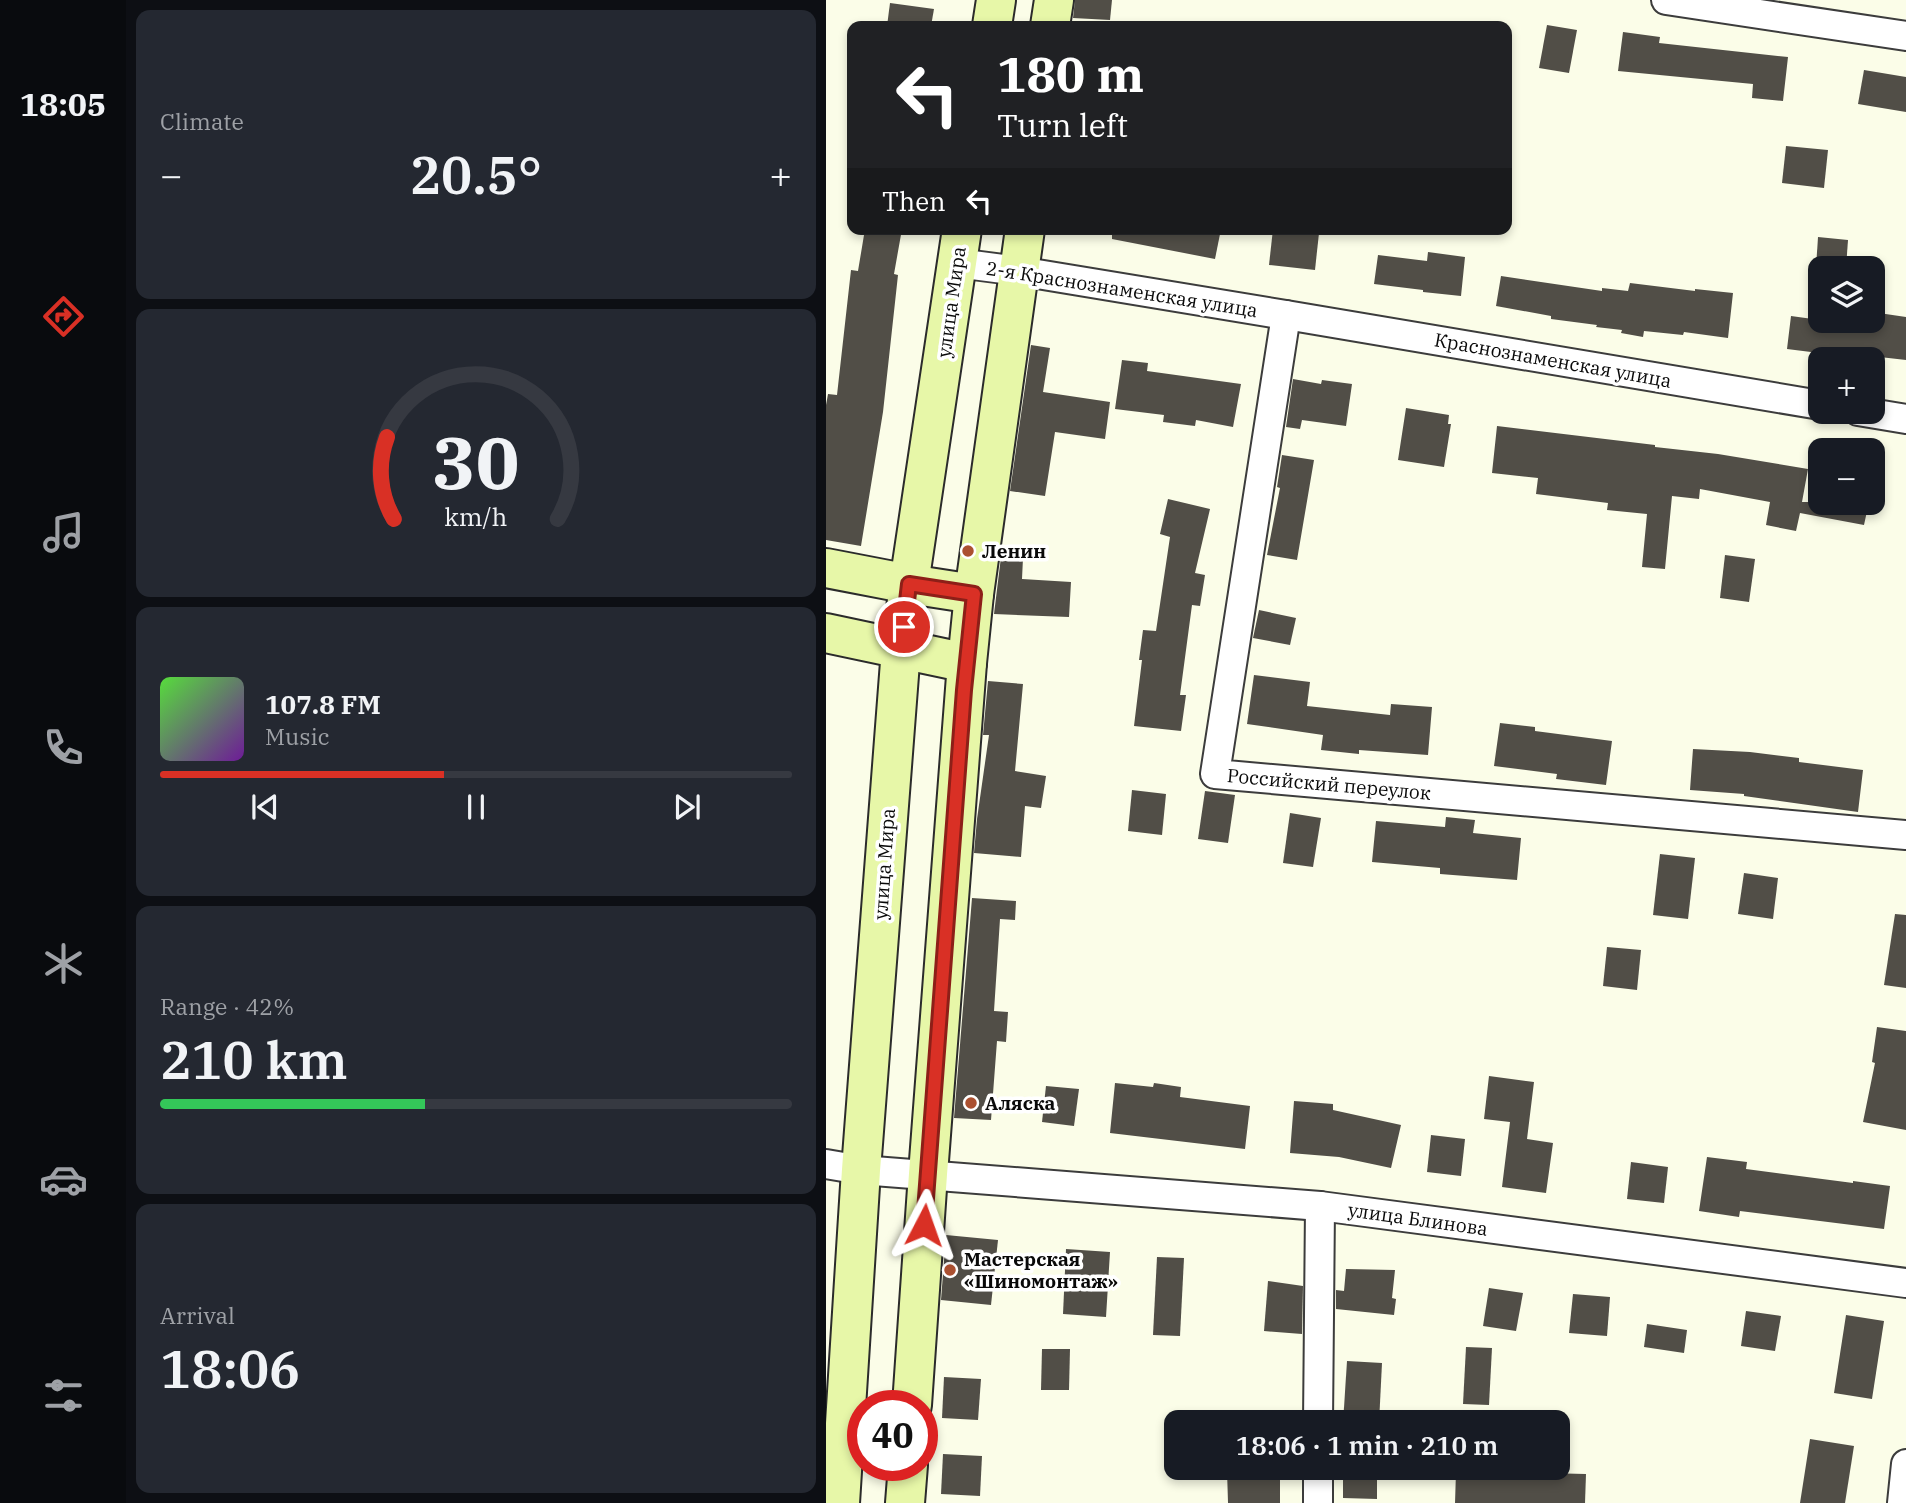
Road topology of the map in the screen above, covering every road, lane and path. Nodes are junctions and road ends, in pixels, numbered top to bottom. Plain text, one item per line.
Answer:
1 (996, 0) edge
2 (1054, 0) edge
3 (1666, 0) edge
4 (993, 21) edge
5 (1052, 21) edge
6 (1906, 36) edge
7 (1024, 235) edge
8 (959, 246) edge
9 (1019, 271) junction
10 (1286, 315) junction
11 (1808, 403) edge
12 (1885, 416) edge
13 (1906, 419) edge
14 (826, 568) edge
15 (909, 584) junction
16 (974, 594) junction
17 (826, 633) edge
18 (901, 649) junction
19 (967, 663) junction
20 (1906, 835) edge
21 (844, 1167) edge
22 (928, 1174) junction
23 (1320, 1206) junction
24 (1906, 1283) edge
25 (913, 1390) edge
26 (1318, 1410) edge
27 (1906, 1464) edge
28 (1318, 1480) edge
29 (907, 1481) edge
30 (840, 1503) edge
31 (905, 1503) edge
32 (1318, 1503) edge
33 (1902, 1503) edge

1 - 4 street
2 - 5 street
3 - 6 street
7 - 9 street
8 - 9 street, 2-я Краснознаменская улица
8 - 15 street, улица Мира
9 - 10 street, 2-я Краснознаменская улица
9 - 16 street
10 - 11 street, Краснознаменская улица
10 - 20 street, Российский переулок
12 - 13 street
14 - 15 street
15 - 16 street
15 - 18 street, улица Мира
16 - 19 street
17 - 18 street
18 - 19 street
18 - 21 street, улица Мира
19 - 22 street
21 - 22 street, улица Блинова
21 - 30 street, улица Мира
22 - 23 street, улица Блинова
22 - 25 street
23 - 24 street, улица Блинова
23 - 26 street
27 - 33 street
28 - 32 street
29 - 31 street

